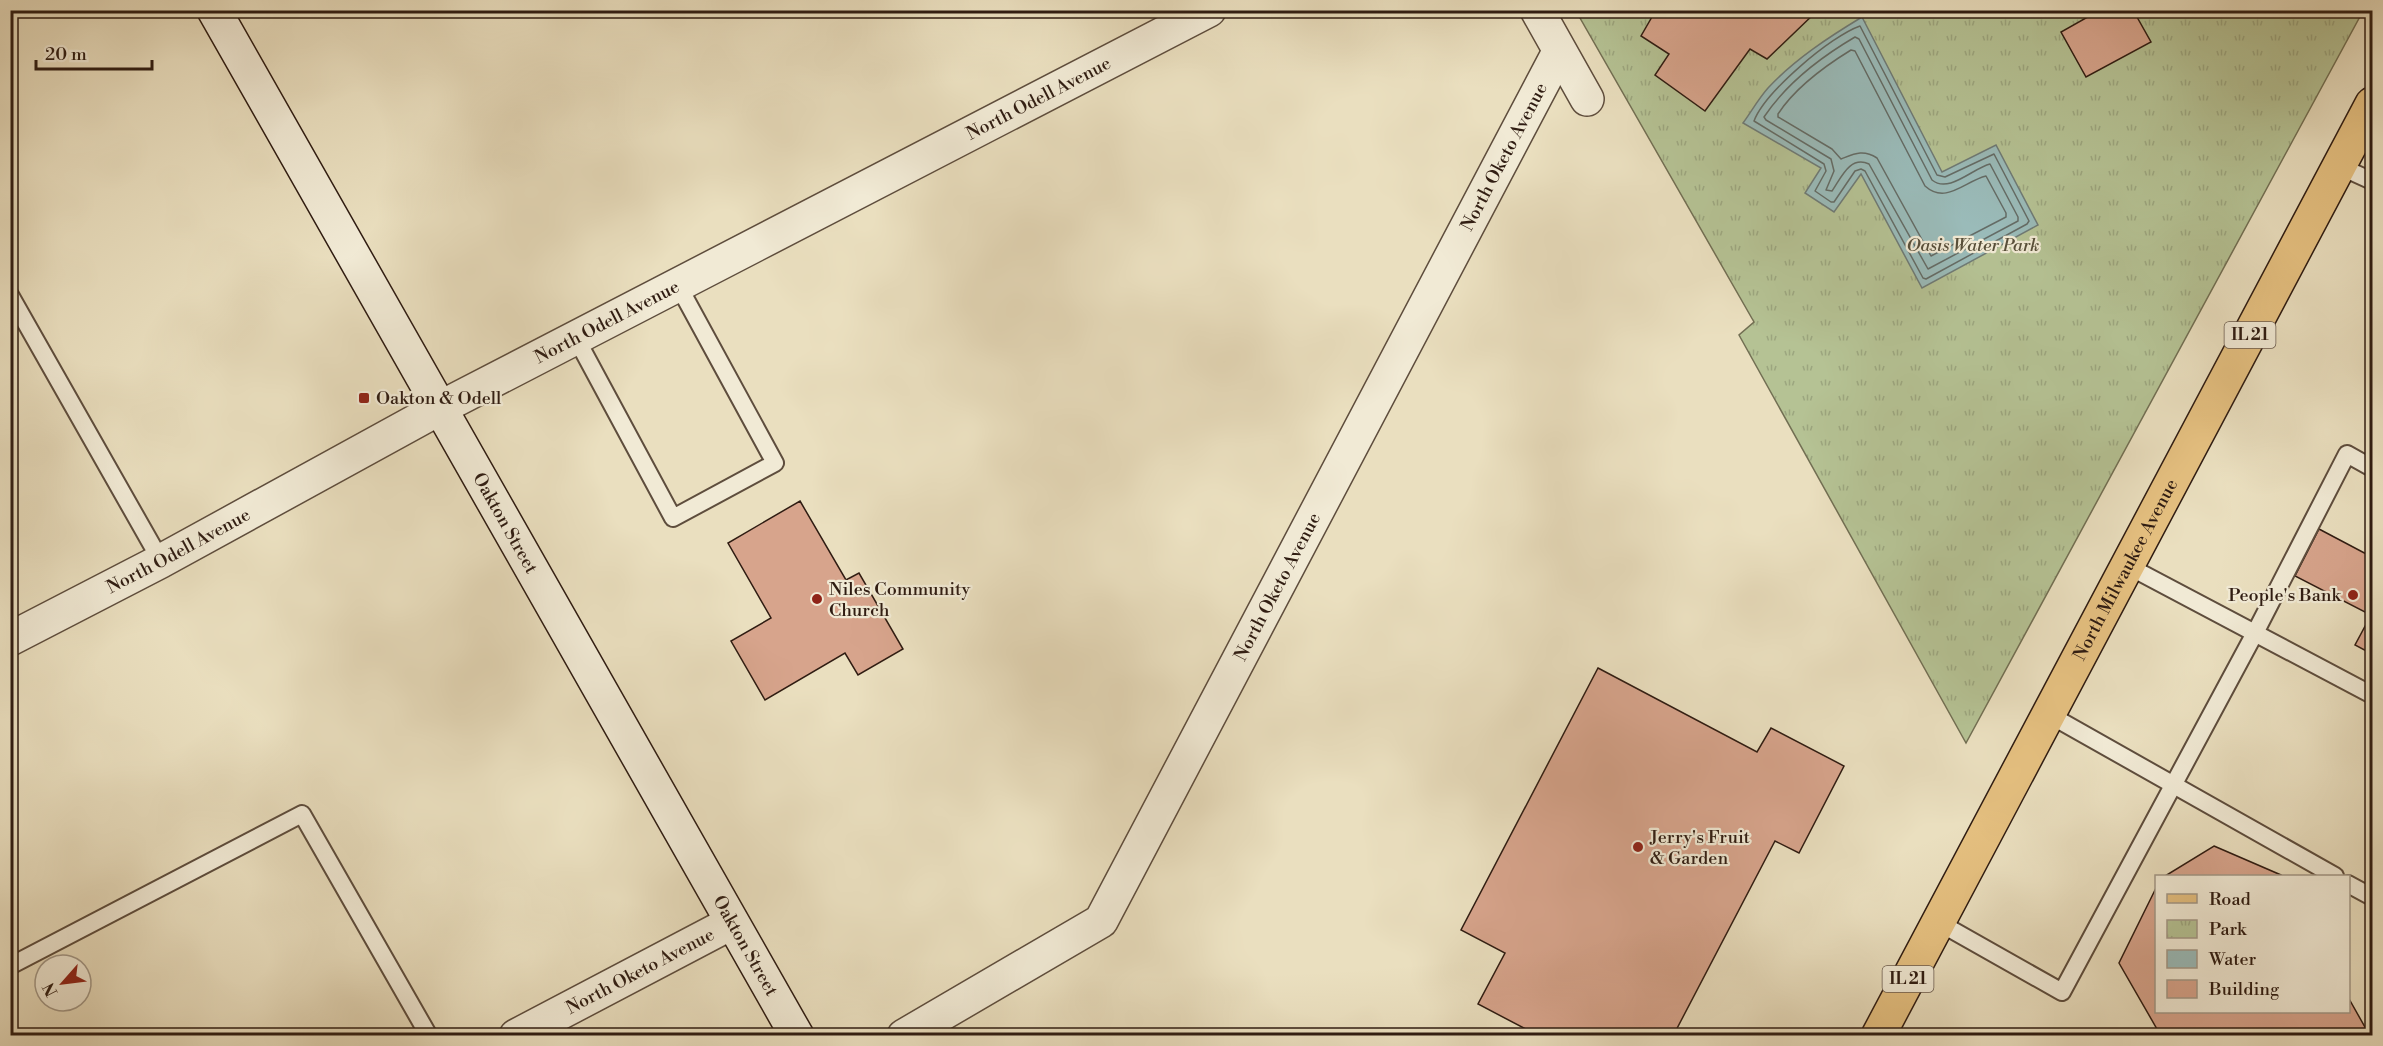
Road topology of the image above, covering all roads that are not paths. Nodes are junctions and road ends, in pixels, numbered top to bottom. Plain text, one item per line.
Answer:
1 (214, 10) edge
2 (1209, 10) edge
3 (1537, 10) edge
4 (1560, 52) junction
5 (1587, 99) dead end
6 (2373, 104) edge
7 (2339, 166) junction
8 (2373, 181) edge
9 (678, 285) junction
10 (12, 300) edge
11 (576, 338) junction
12 (440, 408) junction
13 (2373, 468) edge
14 (161, 561) junction
15 (2127, 565) junction
16 (2255, 633) junction
17 (10, 639) edge
18 (2373, 695) edge
19 (2048, 714) junction
20 (2173, 786) junction
21 (2333, 875) edge
22 (2350, 885) edge
23 (2373, 897) edge
24 (1938, 922) junction
25 (731, 923) junction
26 (10, 966) edge
27 (429, 1035) edge
28 (516, 1035) edge
29 (797, 1035) edge
30 (904, 1035) edge
31 (1878, 1035) edge

1 - 12 street, Oakton Street
2 - 9 street, North Odell Avenue
3 - 4 street
4 - 5 street
4 - 30 street, North Oketo Avenue
6 - 7 main road, North Milwaukee Avenue / IL 21
7 - 8 lane
7 - 15 main road, North Milwaukee Avenue / IL 21
9 - 11 street, North Odell Avenue
9 - 11 lane
10 - 14 lane
11 - 12 street, North Odell Avenue
12 - 14 street, North Odell Avenue
12 - 25 street, Oakton Street
13 - 16 lane
14 - 17 street, North Odell Avenue
15 - 16 lane
15 - 19 main road, North Milwaukee Avenue / IL 21
16 - 18 lane
16 - 20 lane
19 - 20 lane
19 - 24 main road, North Milwaukee Avenue / IL 21
20 - 21 lane
20 - 24 lane
22 - 23 lane
24 - 31 main road, North Milwaukee Avenue / IL 21
25 - 28 street, North Oketo Avenue
25 - 29 street, Oakton Street
26 - 27 lane

